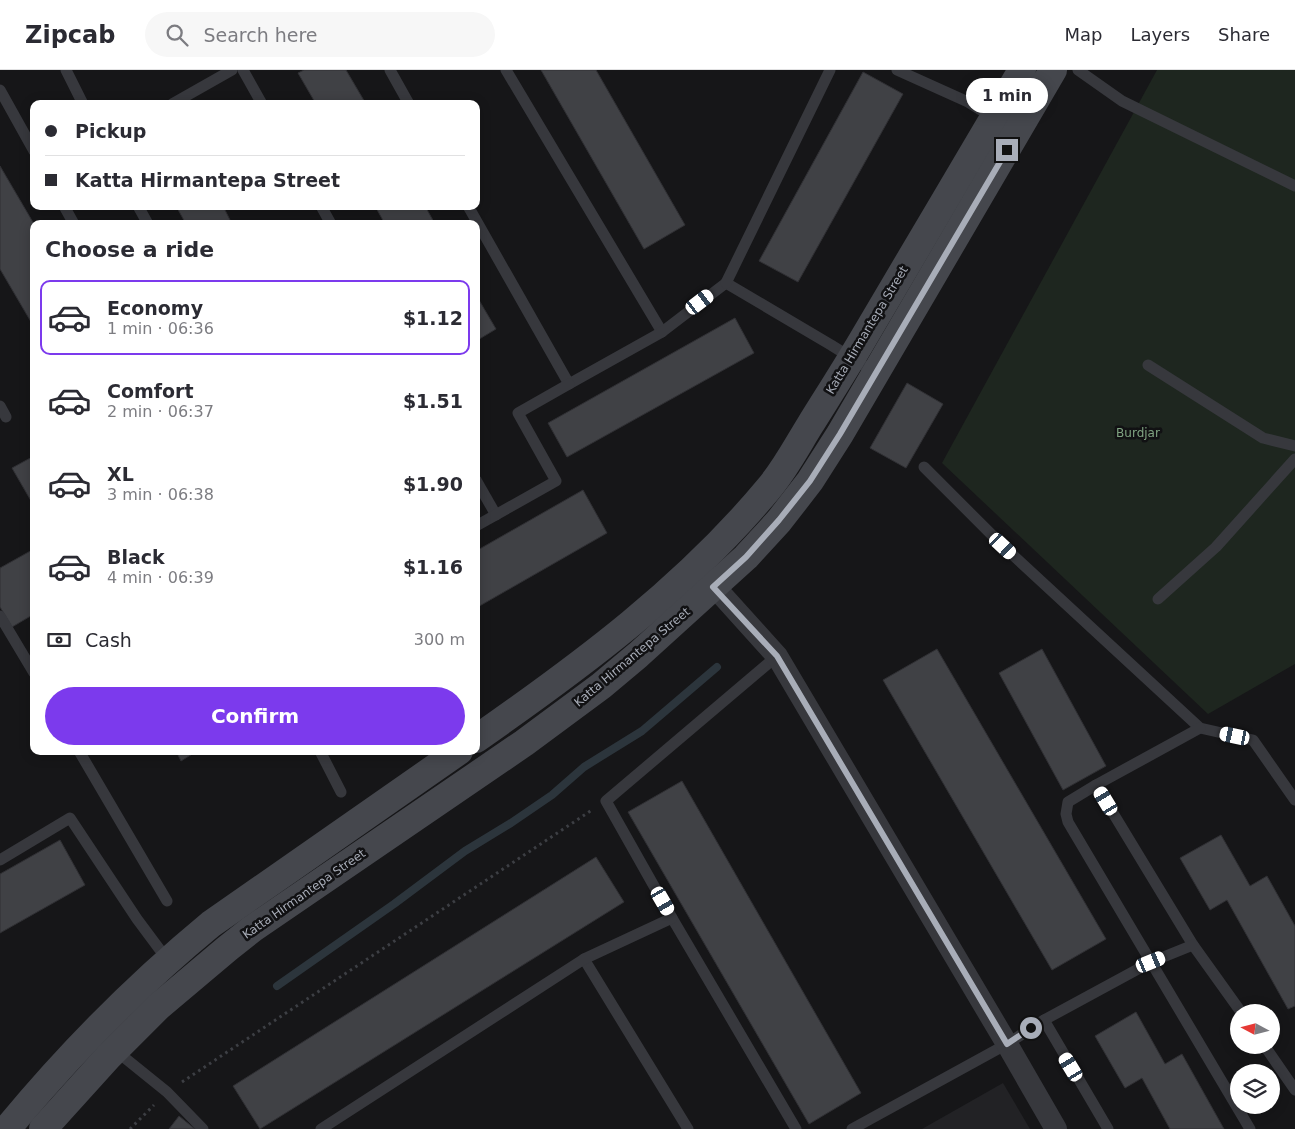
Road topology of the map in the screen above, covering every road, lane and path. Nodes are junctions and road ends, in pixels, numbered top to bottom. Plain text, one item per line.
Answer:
1 (66, 70) edge
2 (232, 70) edge
3 (243, 70) edge
4 (390, 70) edge
5 (506, 70) edge
6 (830, 70) edge
7 (897, 70) edge
8 (1022, 70) edge
9 (1053, 70) edge
10 (1078, 70) edge
11 (0, 90) edge
12 (81, 100) edge
13 (179, 100) edge
14 (260, 100) edge
15 (407, 100) edge
16 (1005, 125) junction
17 (30, 144) edge
18 (1295, 186) edge
19 (480, 227) edge
20 (726, 283) junction
21 (662, 332) junction
22 (852, 358) junction
23 (1148, 366) dead end
24 (876, 373) junction
25 (569, 384) junction
26 (0, 406) edge
27 (6, 417) dead end
28 (1295, 446) edge
29 (1295, 459) edge
30 (924, 467) dead end
31 (480, 487) edge
32 (496, 515) junction
33 (480, 524) edge
34 (705, 576) junction
35 (1158, 599) dead end
36 (0, 616) edge
37 (777, 656) junction
38 (30, 666) edge
39 (1200, 728) junction
40 (480, 736) edge
41 (81, 755) edge
42 (322, 755) edge
43 (452, 755) edge
44 (463, 755) edge
45 (471, 779) junction
46 (1096, 785) junction
47 (341, 792) dead end
48 (1295, 800) edge
49 (606, 801) junction
50 (0, 860) edge
51 (166, 901) dead end
52 (672, 918) junction
53 (1193, 945) junction
54 (584, 959) junction
55 (1151, 962) junction
56 (176, 972) junction
57 (1235, 1004) edge
58 (1044, 1020) junction
59 (1007, 1044) junction
60 (115, 1050) junction
61 (1270, 1054) edge
62 (1295, 1090) edge
63 (167, 1092) junction
64 (7, 1129) edge
65 (43, 1129) edge
66 (130, 1129) edge
67 (203, 1129) edge
68 (321, 1129) edge
69 (688, 1129) edge
70 (796, 1129) edge
71 (852, 1129) edge
72 (1056, 1129) edge
73 (1108, 1129) edge
74 (1250, 1129) edge

1 - 12 lane
2 - 13 lane
3 - 14 lane
4 - 15 lane
5 - 21 lane
6 - 20 lane
7 - 16 lane
8 - 16 main road, Katta Hirmаntepa Street
9 - 16 main road, Katta Hirmаntepa Street
10 - 18 lane
11 - 17 lane
16 - 22 main road, Katta Hirmаntepa Street
16 - 24 main road, Katta Hirmаntepa Street
19 - 25 lane
20 - 21 lane
20 - 22 lane
21 - 25 lane
22 - 24 lane
22 - 34 main road, Katta Hirmаntepa Street
23 - 28 lane
24 - 34 main road, Katta Hirmаntepa Street
25 - 32 lane
26 - 27 lane
29 - 35 lane
30 - 39 lane
31 - 32 lane
32 - 33 lane
34 - 37 street
34 - 40 main road, Katta Hirmаntepa Street
34 - 45 main road, Katta Hirmаntepa Street
36 - 38 lane
37 - 49 lane
37 - 59 street
39 - 46 lane
39 - 48 lane
41 - 51 lane
42 - 47 lane
43 - 56 main road, Katta Hirmаntepa Street
44 - 45 street
45 - 56 main road, Katta Hirmаntepa Street
46 - 53 lane
46 - 55 lane
49 - 52 lane
49 - 63 path
50 - 56 lane
52 - 54 lane
52 - 70 lane
53 - 55 lane
53 - 57 lane
54 - 68 lane
54 - 69 lane
55 - 58 lane
55 - 74 lane
56 - 60 main road, Katta Hirmаntepa Street
56 - 64 main road, Katta Hirmаntepa Street
58 - 59 lane
58 - 73 lane
59 - 71 lane
59 - 72 street
60 - 63 lane
60 - 65 main road, Katta Hirmаntepa Street
61 - 62 lane
63 - 66 path
63 - 67 lane

